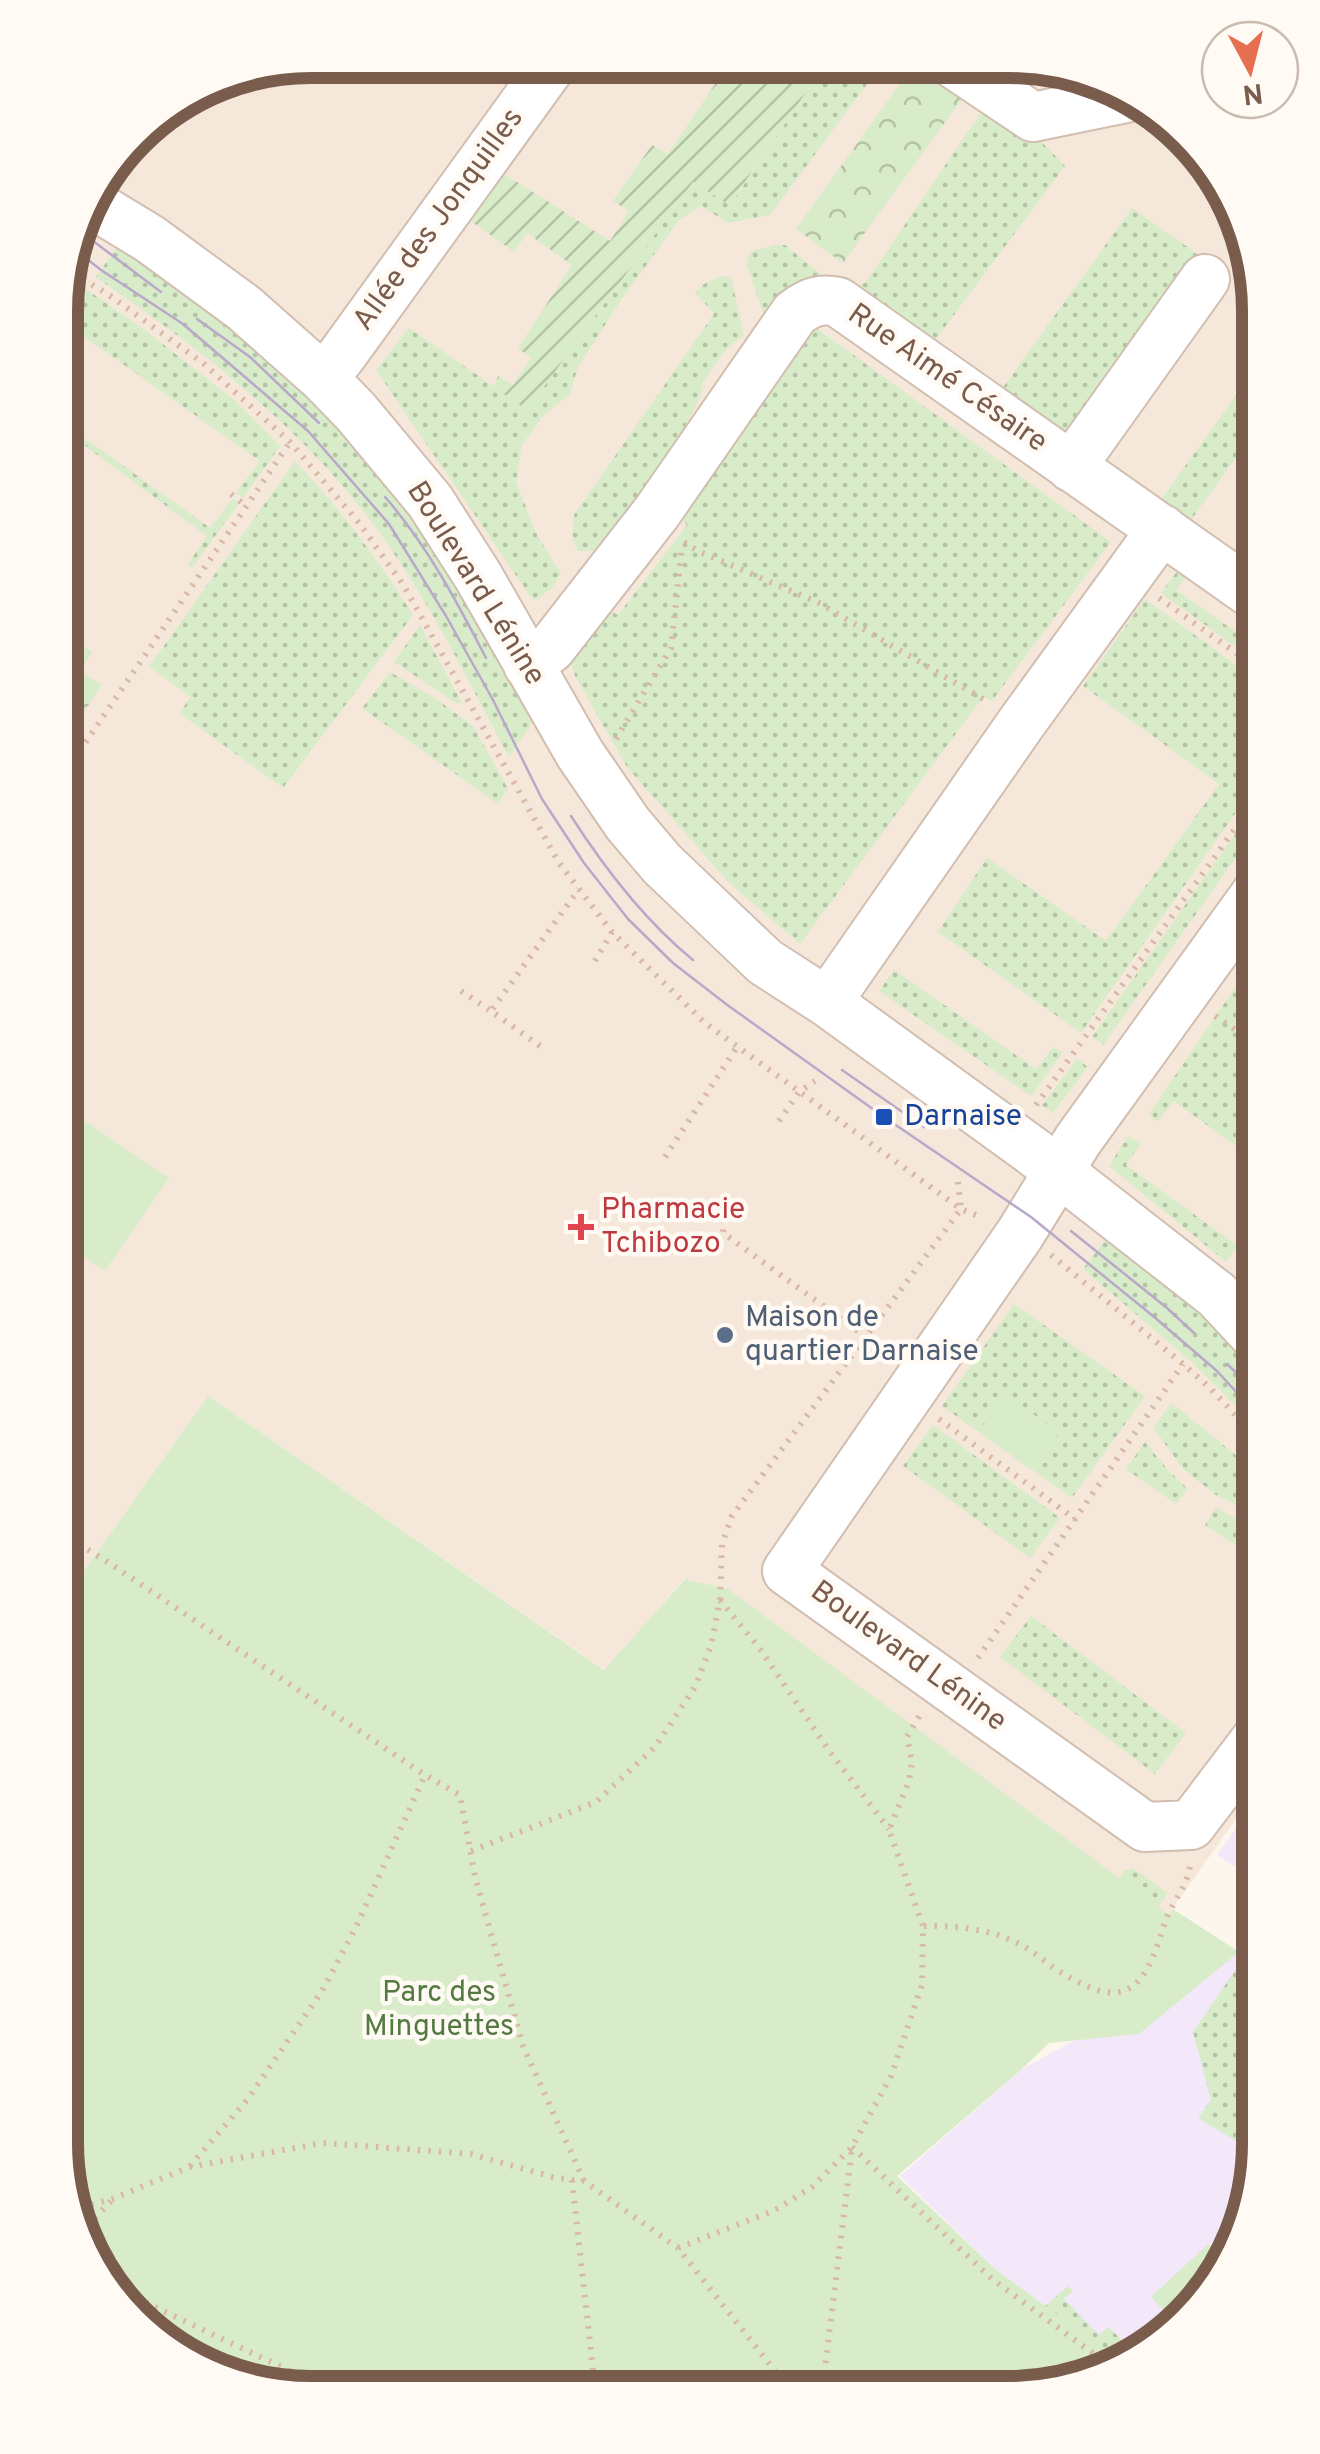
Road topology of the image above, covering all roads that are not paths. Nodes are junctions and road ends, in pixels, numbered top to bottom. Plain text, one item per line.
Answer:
1 (542, 78) edge
2 (975, 78) edge
3 (1111, 101) edge
4 (101, 209) edge
5 (1205, 278) dead end
6 (323, 378) junction
7 (1071, 467) junction
8 (1162, 529) junction
9 (1242, 585) edge
10 (528, 665) junction
11 (1242, 913) edge
12 (827, 1002) junction
13 (1068, 1156) junction
14 (1242, 1322) edge
15 (1242, 1758) edge

1 - 6 street, Allée des Jonquilles
2 - 3 street
4 - 6 street, Boulevard Lénine
5 - 7 street
6 - 10 street, Boulevard Lénine
7 - 8 street, Rue Aimé Césaire
7 - 10 street, Rue Aimé Césaire
8 - 9 street, Rue Aimé Césaire
8 - 12 street
10 - 12 street, Boulevard Lénine
11 - 13 street, Boulevard Lénine
12 - 13 street, Boulevard Lénine
13 - 14 street, Boulevard Lénine
13 - 15 street, Boulevard Lénine

